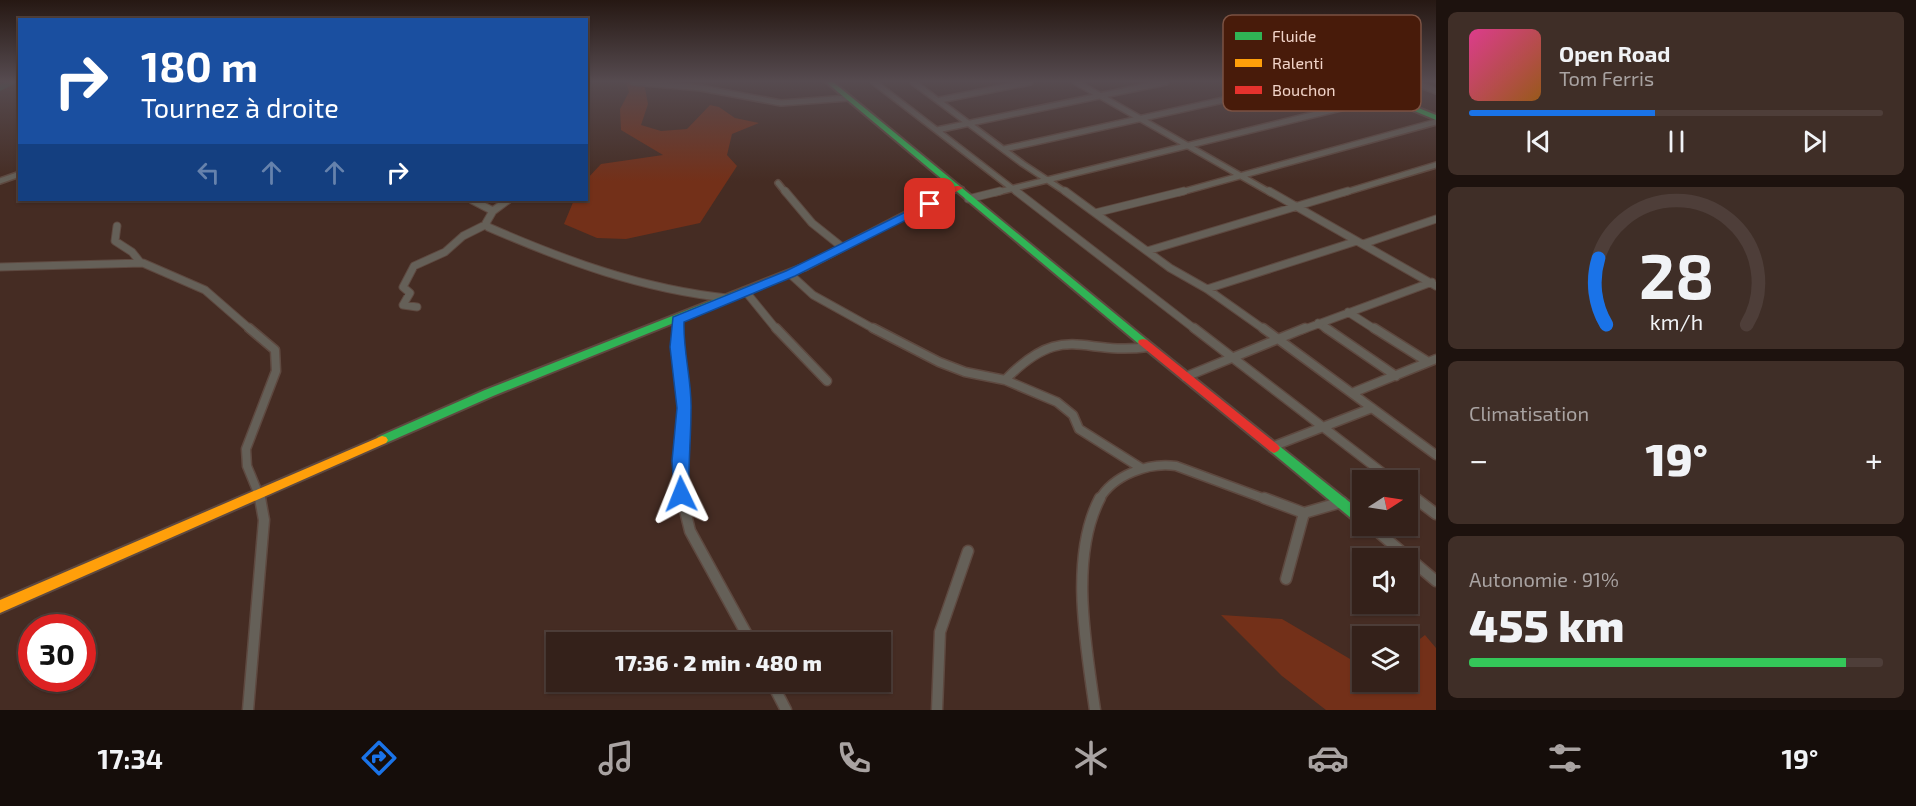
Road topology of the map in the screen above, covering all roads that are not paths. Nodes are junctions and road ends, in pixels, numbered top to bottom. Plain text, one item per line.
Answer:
1 (869, 115) edge
2 (917, 115) edge
3 (959, 115) edge
4 (1016, 115) edge
5 (1134, 115) edge
6 (1158, 115) edge
7 (1311, 115) edge
8 (1141, 119) junction
9 (1436, 120) edge
10 (972, 125) junction
11 (937, 130) junction
12 (1188, 145) junction
13 (1004, 149) junction
14 (1436, 165) edge
15 (1238, 174) junction
16 (18, 175) edge
17 (1047, 178) junction
18 (0, 181) edge
19 (778, 183) dead end
20 (959, 188) junction
21 (1014, 189) junction
22 (968, 198) junction
23 (474, 201) edge
24 (507, 201) edge
25 (1294, 206) junction
26 (493, 211) junction
27 (1095, 213) junction
28 (1436, 219) edge
29 (485, 225) junction
30 (117, 226) dead end
31 (1360, 243) junction
32 (842, 248) junction
33 (1147, 251) junction
34 (140, 262) junction
35 (0, 267) edge
36 (790, 274) junction
37 (1434, 283) edge
38 (1208, 289) junction
39 (746, 292) junction
40 (726, 298) junction
41 (417, 307) dead end
42 (1348, 312) junction
43 (677, 320) junction
44 (1318, 323) junction
45 (1278, 339) junction
46 (1148, 347) junction
47 (1231, 357) junction
48 (1432, 361) edge
49 (1396, 376) junction
50 (1185, 377) junction
51 (1005, 380) junction
52 (827, 381) dead end
53 (1352, 393) junction
54 (1372, 408) junction
55 (1324, 427) junction
56 (1274, 446) junction
57 (1436, 455) edge
58 (1141, 468) junction
59 (1379, 470) edge
60 (259, 492) junction
61 (1418, 500) edge
62 (1342, 502) junction
63 (1352, 510) edge
64 (1304, 513) junction
65 (1436, 514) edge
66 (1383, 536) edge
67 (968, 551) dead end
68 (1286, 579) dead end
69 (1436, 581) edge
70 (0, 607) edge
71 (746, 632) edge
72 (777, 692) edge
73 (248, 710) edge
74 (786, 710) edge
75 (936, 710) edge
76 (1095, 710) edge

1 - 20 street
2 - 11 street
3 - 10 street
4 - 10 street
5 - 8 street
6 - 8 street
7 - 12 street
8 - 12 street
8 - 13 street
9 - 15 street
10 - 11 street
10 - 13 street
11 - 21 street
12 - 15 street
12 - 17 street
13 - 17 street
14 - 25 street
15 - 25 street
15 - 27 street
16 - 18 street
17 - 21 street
17 - 27 street
19 - 32 street
20 - 22 street
20 - 32 street
21 - 22 street
21 - 47 street
22 - 46 street
23 - 26 street
24 - 26 street
25 - 31 street
25 - 33 street
26 - 29 street
27 - 33 street
28 - 31 street
29 - 40 street
29 - 41 street
30 - 34 street
31 - 37 street
31 - 38 street
32 - 36 street
33 - 38 street
34 - 35 street
34 - 60 street
36 - 39 street
36 - 51 street
37 - 42 street
38 - 45 street
39 - 40 street
39 - 52 street
40 - 43 street
42 - 44 street
42 - 48 street
43 - 60 street
43 - 71 street
44 - 45 street
44 - 49 street
45 - 47 street
45 - 53 street
46 - 50 street
46 - 51 street
47 - 50 street
47 - 55 street
48 - 49 street
49 - 53 street
50 - 56 street
51 - 58 street
53 - 54 street
54 - 55 street
54 - 57 street
55 - 56 street
55 - 59 street
56 - 62 street
58 - 64 street
58 - 76 street
60 - 70 street
60 - 73 street
61 - 65 street
62 - 63 street
62 - 64 street
64 - 68 street
66 - 69 street
67 - 75 street
72 - 74 street

